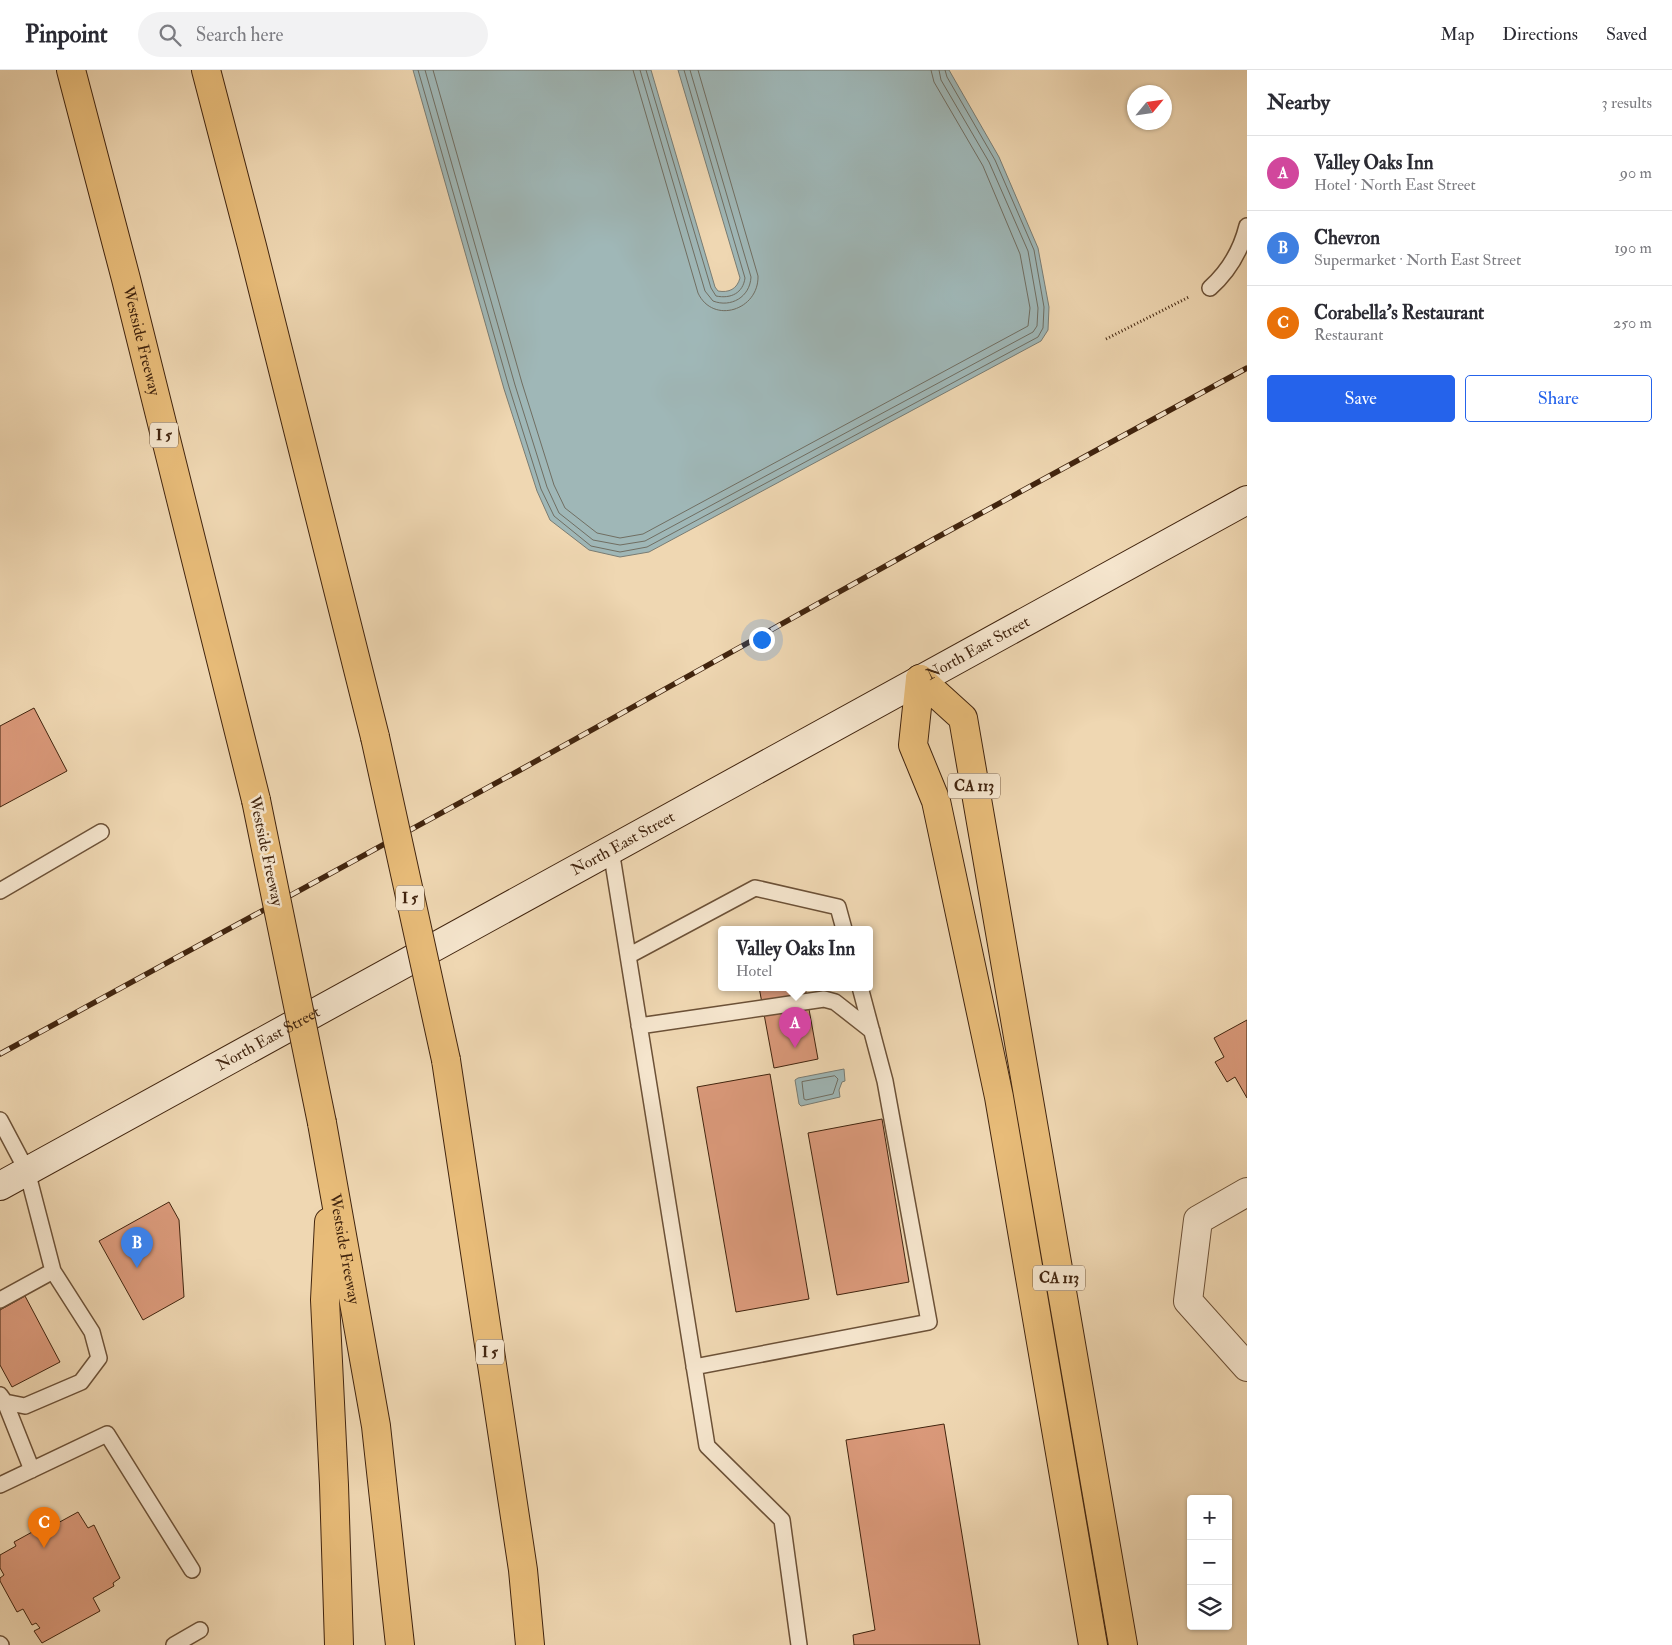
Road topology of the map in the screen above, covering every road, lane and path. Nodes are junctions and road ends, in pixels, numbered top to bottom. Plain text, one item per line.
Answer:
1 (71, 70) edge
2 (206, 70) edge
3 (1247, 226) edge
4 (1210, 288) joint
5 (1106, 340) dead end
6 (1247, 500) edge
7 (920, 679) junction
8 (101, 832) dead end
9 (611, 850) junction
10 (0, 891) edge
11 (843, 926) edge
12 (628, 956) junction
13 (861, 991) edge
14 (639, 1026) junction
15 (872, 1032) junction
16 (0, 1120) edge
17 (27, 1171) junction
18 (332, 1178) junction
19 (0, 1186) edge
20 (1247, 1192) edge
21 (53, 1271) junction
22 (0, 1300) edge
23 (1247, 1367) edge
24 (694, 1368) junction
25 (3, 1398) edge
26 (32, 1470) junction
27 (0, 1485) edge
28 (192, 1570) dead end
29 (523, 1570) junction
30 (200, 1630) dead end
31 (174, 1645) edge
32 (339, 1645) edge
33 (400, 1645) edge
34 (530, 1645) edge
35 (541, 1645) edge
36 (799, 1645) edge
37 (1093, 1645) edge
38 (1122, 1645) edge

1 - 18 highway, Westside Freeway / I 5, bridge
2 - 29 highway, I 5, bridge
3 - 4 lane
4 - 5 path
6 - 7 main road, North East Street
7 - 9 main road, North East Street
7 - 37 highway
7 - 38 highway, CA 113
8 - 10 lane
9 - 12 lane
9 - 17 main road, North East Street
11 - 12 lane
12 - 14 lane
13 - 15 lane
14 - 15 lane
14 - 24 lane
15 - 24 lane
16 - 17 lane
17 - 19 main road, North East Street
17 - 21 lane
18 - 32 highway
18 - 33 highway, Westside Freeway / I 5
20 - 23 main road
21 - 22 lane
21 - 25 lane
24 - 36 lane
25 - 26 lane
26 - 27 lane
26 - 28 lane
29 - 34 highway, I 5
29 - 35 highway
30 - 31 lane

